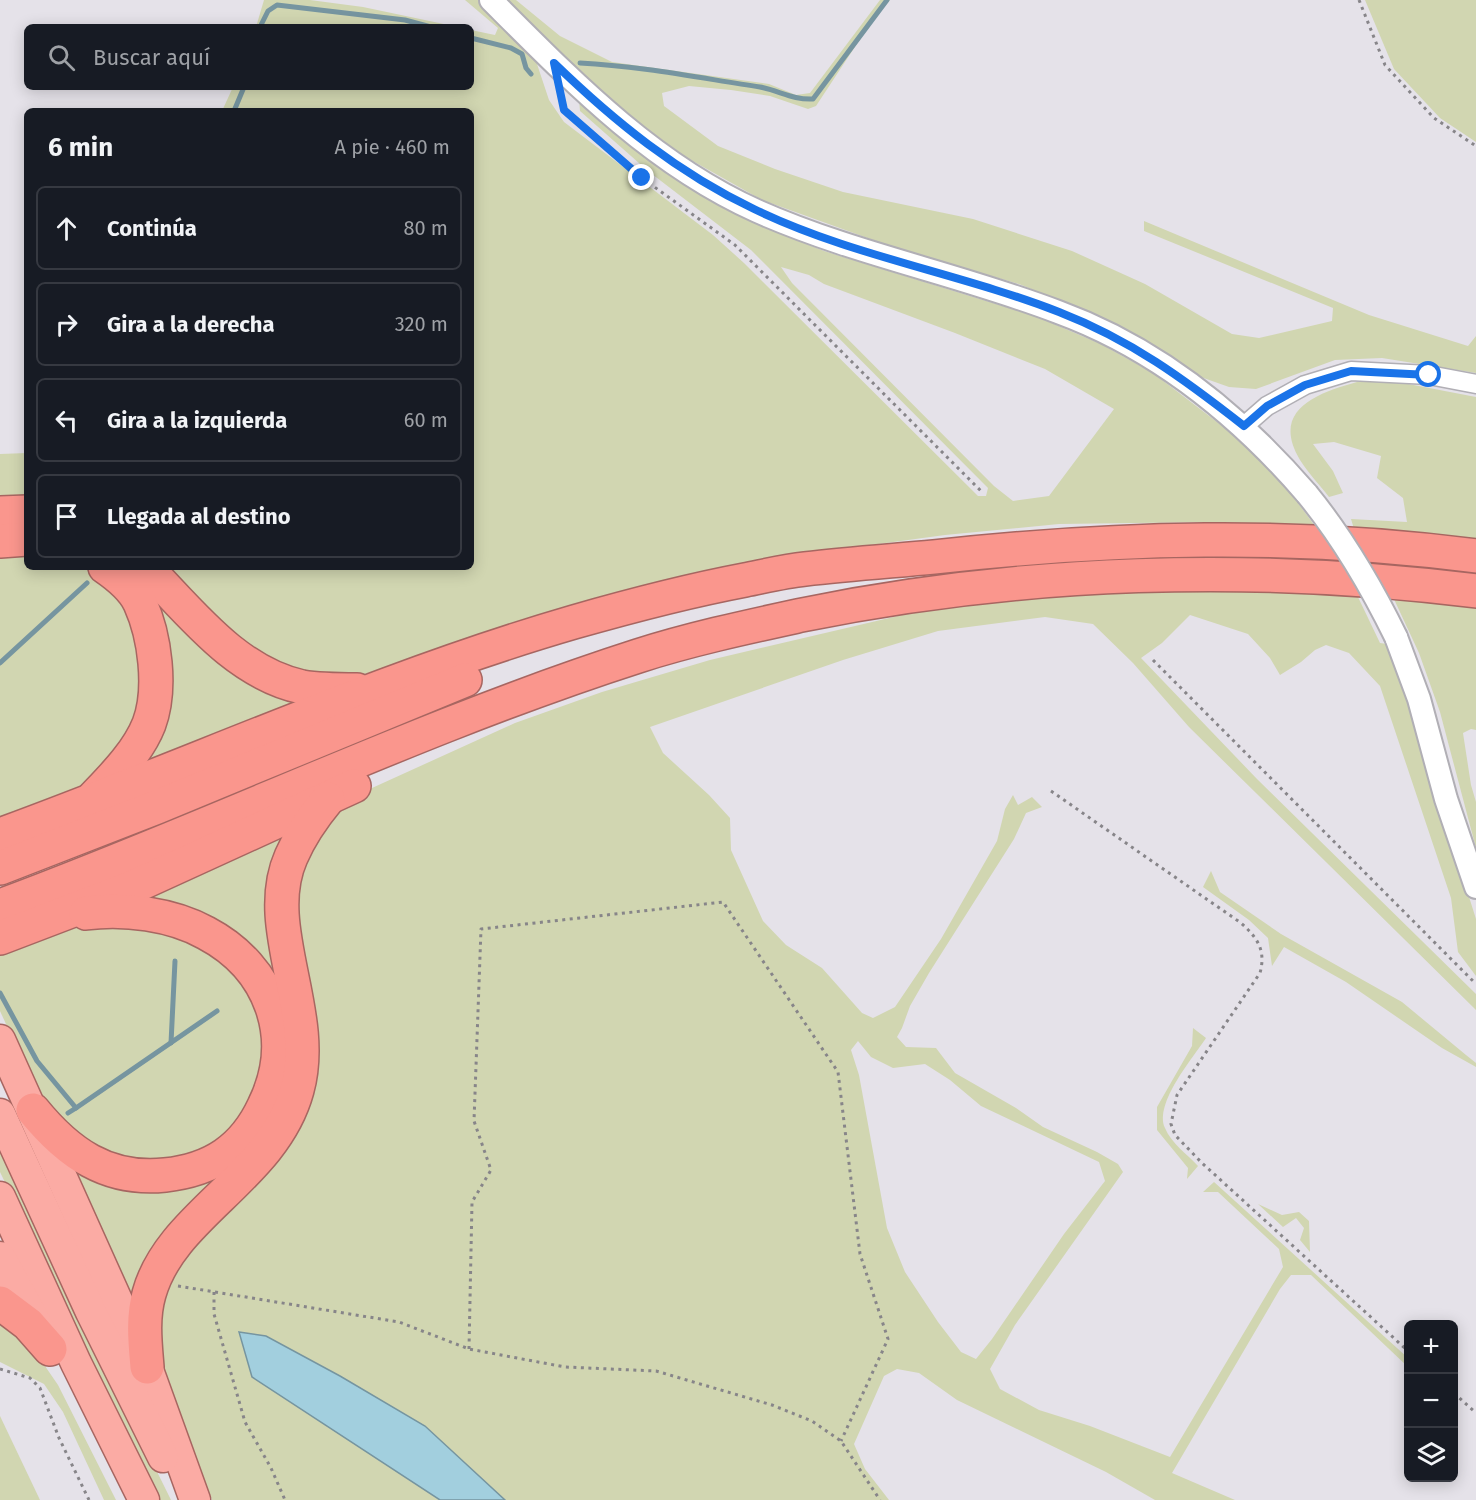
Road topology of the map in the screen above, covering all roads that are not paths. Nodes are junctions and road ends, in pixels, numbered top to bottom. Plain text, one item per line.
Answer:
1 (491, 0) edge
2 (1476, 384) edge
3 (1244, 426) junction
4 (24, 512) edge
5 (0, 513) edge
6 (24, 539) edge
7 (0, 541) edge
8 (1476, 556) edge
9 (921, 558) junction
10 (109, 570) edge
11 (149, 570) edge
12 (1476, 591) edge
13 (639, 656) junction
14 (371, 690) junction
15 (330, 797) junction
16 (88, 802) junction
17 (0, 835) edge
18 (0, 868) edge
19 (1476, 887) edge
20 (60, 916) junction
21 (2, 927) edge
22 (0, 1040) edge
23 (33, 1110) junction
24 (0, 1114) edge
25 (0, 1197) edge
26 (0, 1257) edge
27 (0, 1303) edge
28 (50, 1349) junction
29 (147, 1367) junction
30 (137, 1487) edge
31 (184, 1500) edge
32 (195, 1500) edge

1 - 3 street
2 - 3 street
3 - 19 street, bridge
4 - 5 highway
6 - 7 highway
8 - 9 highway
9 - 14 highway
9 - 18 highway
10 - 16 highway
11 - 14 highway
12 - 13 highway
13 - 15 highway
13 - 21 highway
14 - 16 highway
15 - 20 highway
15 - 29 highway
16 - 17 highway
20 - 21 highway
20 - 23 highway
22 - 23 highway
23 - 29 highway
24 - 31 highway
25 - 30 highway
26 - 28 highway
27 - 28 highway
28 - 30 highway
29 - 32 highway

